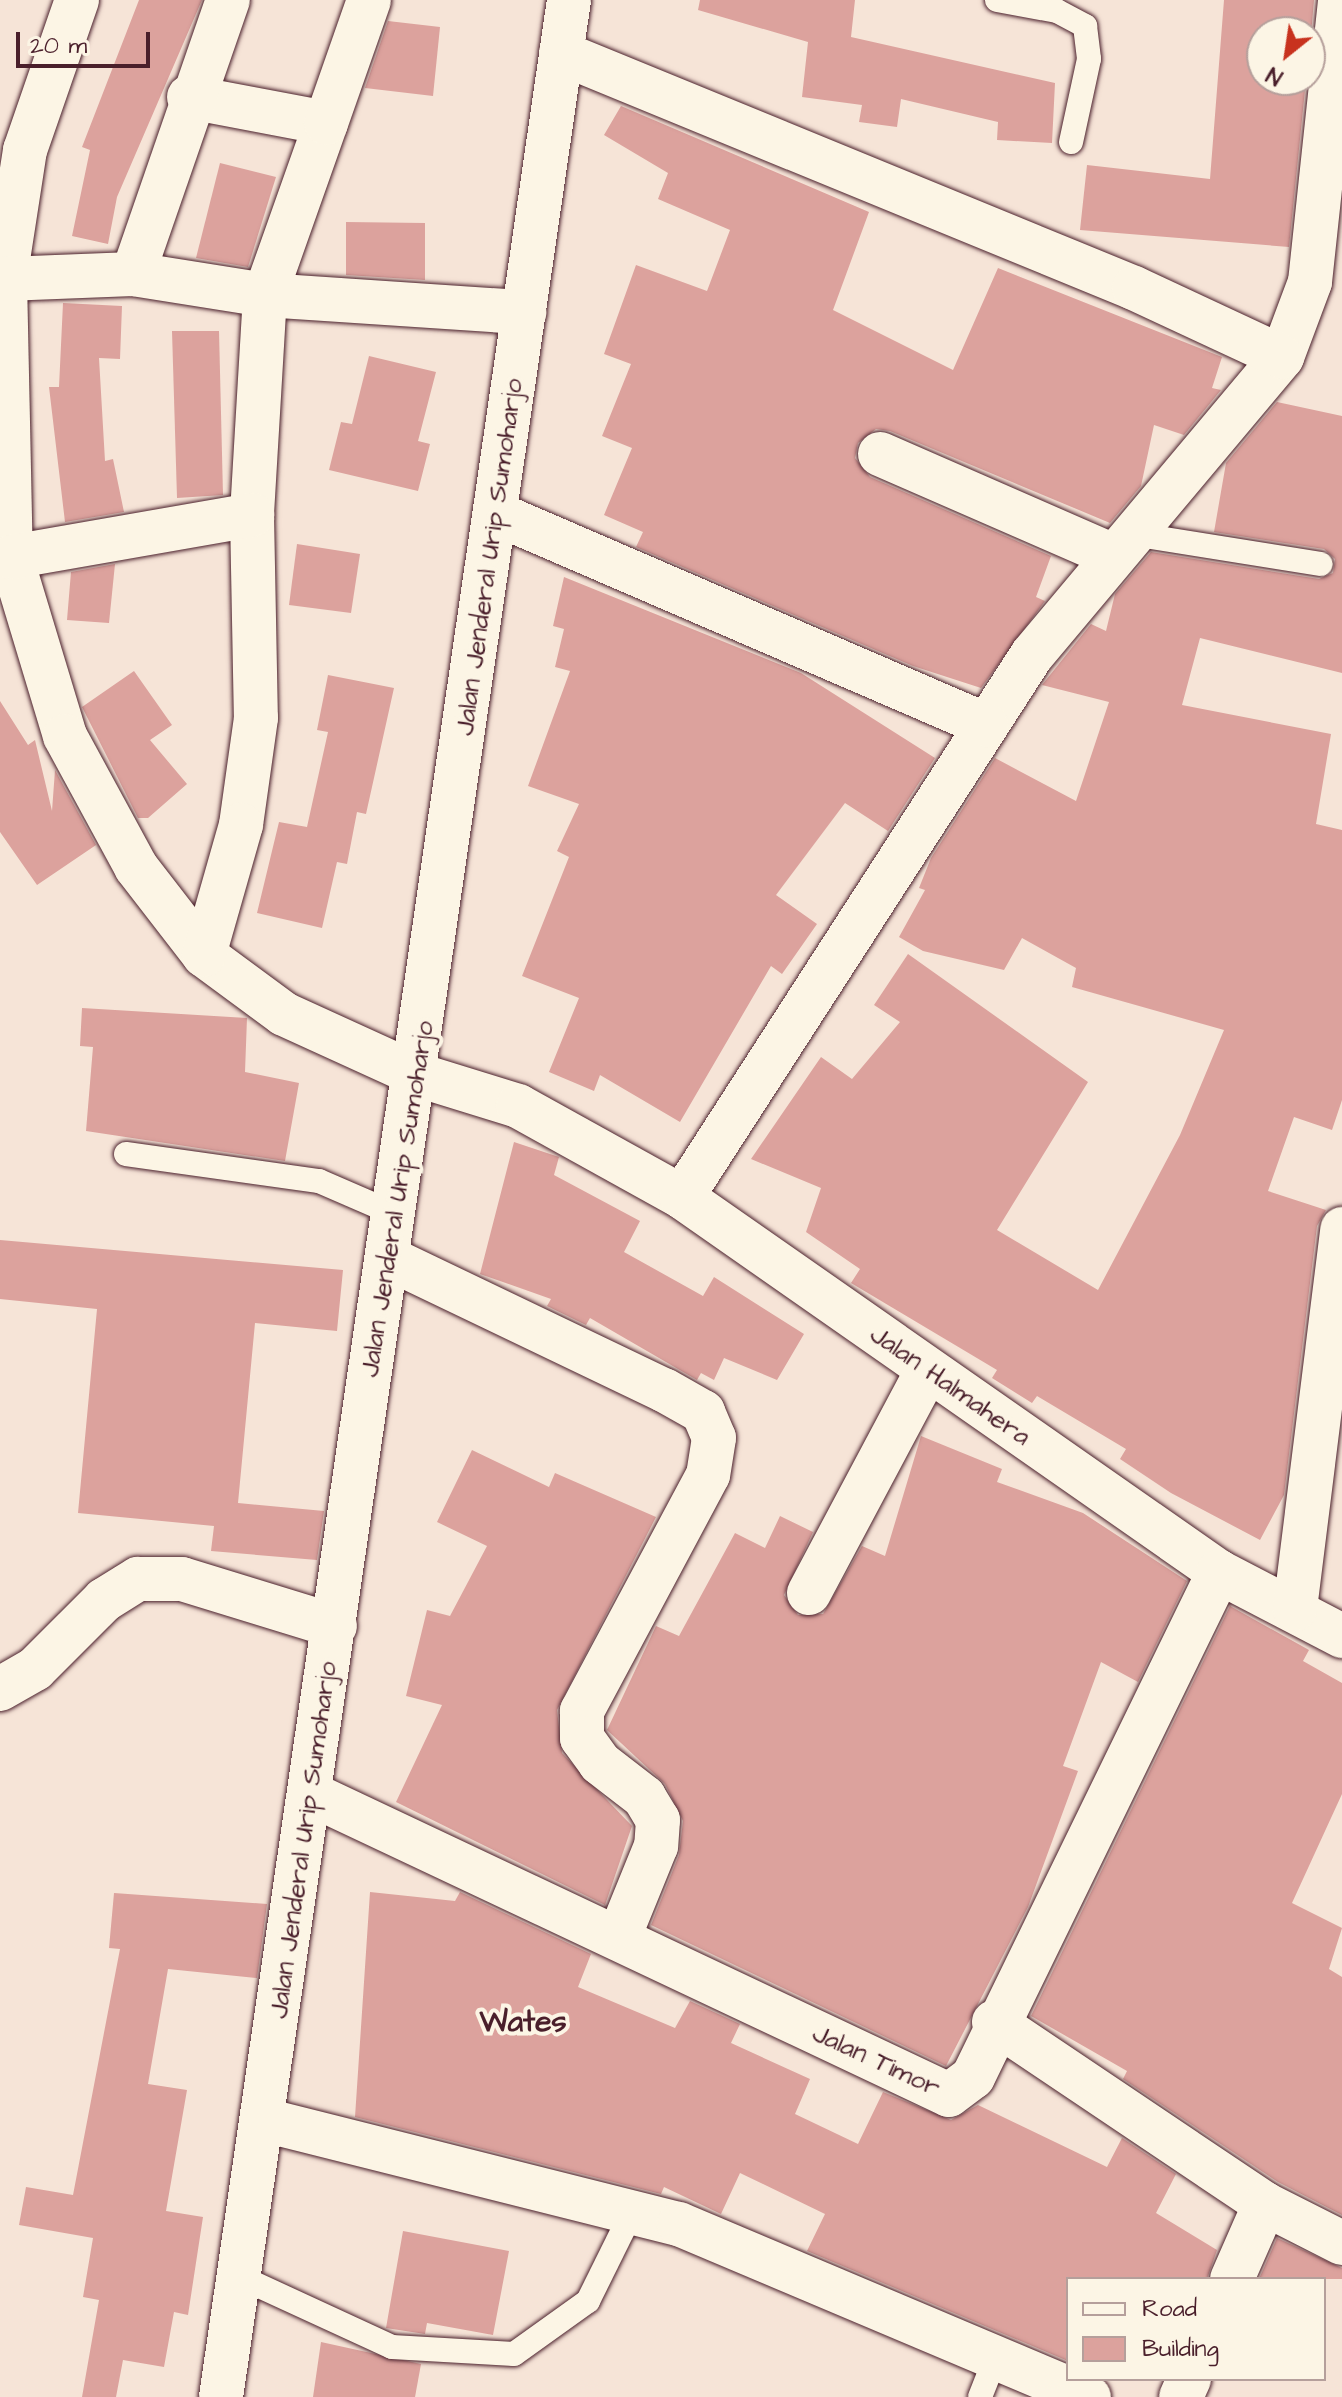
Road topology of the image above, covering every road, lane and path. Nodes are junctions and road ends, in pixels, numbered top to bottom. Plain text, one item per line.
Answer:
1 (77, 0) edge
2 (228, 0) edge
3 (369, 0) edge
4 (569, 0) edge
5 (997, 0) edge
6 (1340, 0) edge
7 (561, 53) junction
8 (189, 97) junction
9 (326, 123) junction
10 (1335, 126) edge
11 (1071, 142) dead end
12 (133, 274) junction
13 (5, 279) junction
14 (265, 295) junction
15 (524, 312) junction
16 (1282, 357) junction
17 (880, 454) dead end
18 (495, 513) junction
19 (252, 515) junction
20 (1123, 545) junction
21 (11, 557) junction
22 (1321, 564) dead end
23 (986, 725) junction
24 (204, 955) junction
25 (418, 1075) junction
26 (126, 1154) dead end
27 (682, 1197) junction
28 (395, 1214) junction
29 (1342, 1229) edge
30 (388, 1258) junction
31 (927, 1371) junction
32 (1219, 1572) junction
33 (809, 1593) dead end
34 (1295, 1609) junction
35 (335, 1626) junction
36 (1342, 1636) edge
37 (0, 1689) edge
38 (311, 1794) junction
39 (619, 1937) junction
40 (994, 2022) junction
41 (264, 2120) junction
42 (1265, 2204) junction
43 (632, 2212) junction
44 (1342, 2243) edge
45 (240, 2277) junction
46 (1233, 2277) edge
47 (988, 2378) edge
48 (221, 2397) edge
49 (1089, 2397) edge

1 - 13 main road, Jalan Halmahera
2 - 8 main road
3 - 9 main road
4 - 7 main road, Jalan Jenderal Urip Sumoharjo
5 - 11 lane
6 - 10 main road
7 - 15 main road, Jalan Jenderal Urip Sumoharjo
7 - 16 main road
8 - 9 main road
8 - 12 main road
9 - 14 main road
10 - 16 main road
12 - 13 main road
12 - 14 main road
13 - 21 main road, Jalan Halmahera
14 - 15 main road
14 - 19 main road
15 - 18 main road, Jalan Jenderal Urip Sumoharjo
16 - 20 main road
17 - 20 main road
18 - 23 main road
18 - 25 main road, Jalan Jenderal Urip Sumoharjo
19 - 21 main road
19 - 24 main road
20 - 22 lane
20 - 23 main road
21 - 24 main road, Jalan Halmahera
23 - 27 main road
24 - 25 main road, Jalan Halmahera
25 - 27 main road, Jalan Halmahera
25 - 28 main road, Jalan Jenderal Urip Sumoharjo
26 - 28 lane
27 - 31 main road, Jalan Halmahera
28 - 30 main road, Jalan Jenderal Urip Sumoharjo
29 - 34 main road
30 - 35 main road, Jalan Jenderal Urip Sumoharjo
30 - 39 main road
31 - 32 main road, Jalan Halmahera
31 - 33 main road
32 - 34 main road, Jalan Halmahera
32 - 40 main road, Jalan Timor
34 - 36 main road, Jalan Halmahera
35 - 37 main road
35 - 38 main road, Jalan Jenderal Urip Sumoharjo
38 - 39 main road, Jalan Timor
38 - 41 main road, Jalan Jenderal Urip Sumoharjo
39 - 40 main road, Jalan Timor
40 - 42 main road
41 - 43 main road
41 - 45 main road, Jalan Jenderal Urip Sumoharjo
42 - 44 main road
42 - 46 main road
43 - 45 lane
43 - 47 main road
45 - 48 main road, Jalan Jenderal Urip Sumoharjo
47 - 49 main road

